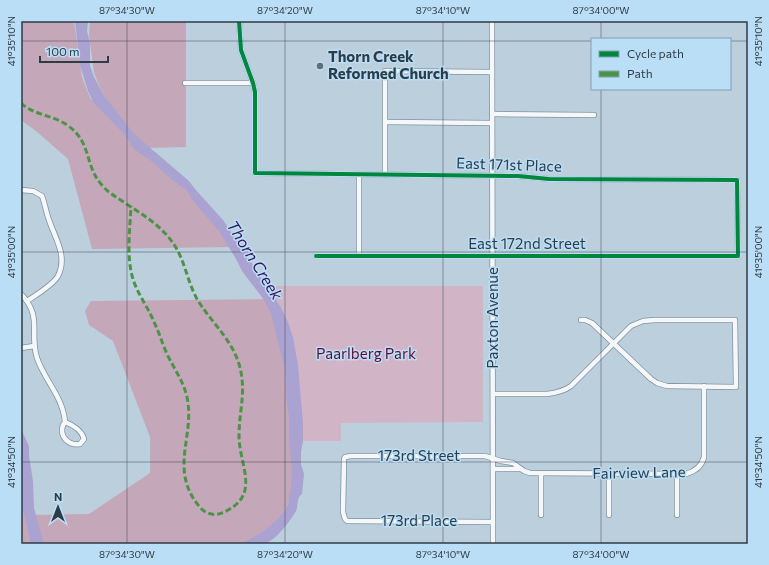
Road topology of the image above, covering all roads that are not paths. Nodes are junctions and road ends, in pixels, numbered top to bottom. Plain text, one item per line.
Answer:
1 (239, 21) edge
2 (492, 21) edge
3 (492, 72) junction
4 (185, 83) dead end
5 (253, 83) junction
6 (492, 114) junction
7 (594, 115) dead end
8 (385, 122) junction
9 (492, 123) junction
10 (359, 175) junction
11 (385, 175) junction
12 (492, 175) junction
13 (21, 190) edge
14 (316, 256) dead end
15 (359, 256) junction
16 (492, 256) junction
17 (738, 256) joint
18 (21, 294) edge
19 (27, 301) junction
20 (581, 320) dead end
21 (613, 343) junction
22 (34, 346) junction
23 (21, 348) edge
24 (704, 386) junction
25 (493, 394) junction
26 (65, 422) junction
27 (493, 458) junction
28 (493, 469) junction
29 (521, 469) junction
30 (541, 474) junction
31 (609, 474) junction
32 (677, 474) junction
33 (541, 515) dead end
34 (609, 515) dead end
35 (677, 515) dead end
36 (345, 519) joint
37 (493, 522) junction
38 (493, 544) edge

1 - 5 street
2 - 3 street, Paxton Avenue
3 - 6 street, Paxton Avenue
3 - 8 street
4 - 5 street
5 - 10 street, East 171st Place
6 - 7 street
6 - 9 street, Paxton Avenue
8 - 9 street
8 - 11 street
9 - 12 street, Paxton Avenue
10 - 11 street, East 171st Place
10 - 15 street
11 - 12 street, East 171st Place
12 - 16 street, Paxton Avenue
12 - 17 street, East 171st Place
13 - 19 street
14 - 15 street, East 172nd Street
15 - 16 street, East 172nd Street
16 - 17 street, East 172nd Street
16 - 25 street, Paxton Avenue
18 - 19 street
19 - 22 street
20 - 21 street
21 - 24 street
21 - 24 street
21 - 25 street
22 - 23 street
22 - 26 street
24 - 32 street, Fairview Lane
25 - 27 street, Paxton Avenue
26 - 26 street
27 - 28 street, Paxton Avenue
27 - 29 street, Fairview Lane
27 - 36 street, 173rd Street
28 - 29 street, Fairview Lane
28 - 37 street, Paxton Avenue
29 - 30 street, Fairview Lane
30 - 31 street, Fairview Lane
30 - 33 street
31 - 32 street, Fairview Lane
31 - 34 street
32 - 35 street
36 - 37 street, 173rd Place
37 - 38 street, Paxton Avenue

